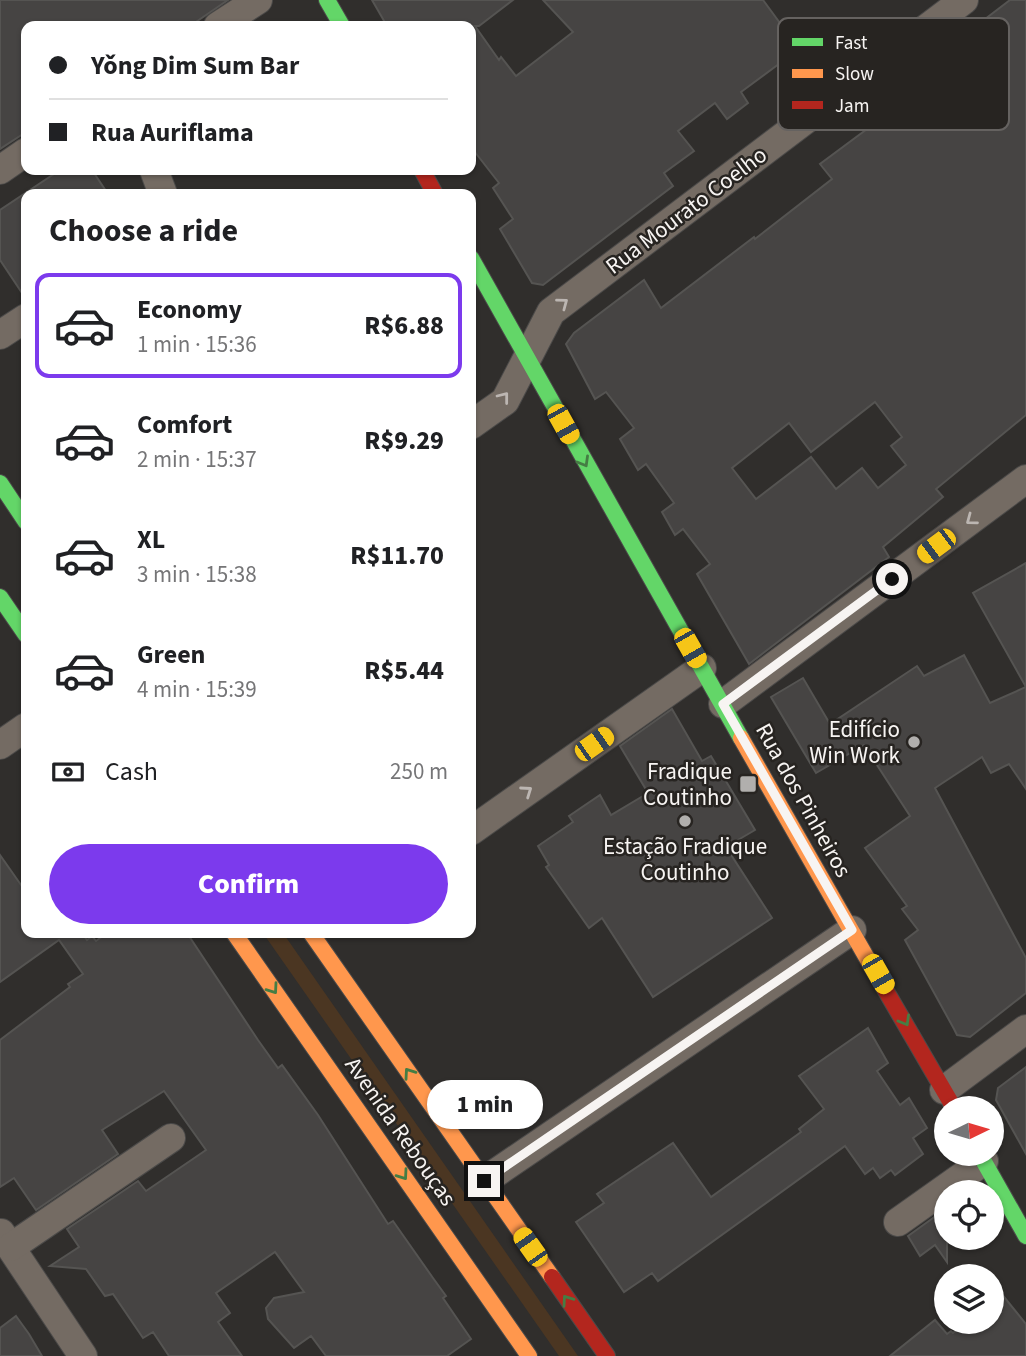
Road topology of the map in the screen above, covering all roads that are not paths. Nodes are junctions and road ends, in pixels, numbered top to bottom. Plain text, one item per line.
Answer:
1 (258, 0) edge
2 (327, 0) edge
3 (964, 0) edge
4 (940, 18) edge
5 (226, 21) edge
6 (339, 21) edge
7 (792, 130) edge
8 (21, 155) edge
9 (0, 170) edge
10 (476, 267) edge
11 (21, 321) edge
12 (0, 335) edge
13 (527, 360) junction
14 (476, 421) edge
15 (1026, 480) edge
16 (0, 483) edge
17 (21, 514) edge
18 (0, 597) edge
19 (21, 628) edge
20 (702, 668) junction
21 (723, 704) junction
22 (21, 730) edge
23 (0, 745) edge
24 (476, 827) edge
25 (852, 930) junction
26 (237, 938) edge
27 (320, 938) edge
28 (1026, 1029) edge
29 (947, 1096) edge
30 (952, 1096) edge
31 (171, 1139) dead end
32 (970, 1166) edge
33 (987, 1166) edge
34 (484, 1181) junction
35 (898, 1222) dead end
36 (1026, 1236) edge
37 (5, 1239) edge
38 (83, 1356) edge
39 (529, 1356) edge
40 (607, 1356) edge

1 - 5 street
2 - 6 main road
4 -> 3 street, Rua Mourato Coelho
13 -> 7 street, Rua Mourato Coelho
8 - 9 street
10 - 13 main road, Rua dos Pinheiros
11 - 12 street
14 -> 13 street, Rua Mourato Coelho
13 -> 20 main road, Rua dos Pinheiros
15 -> 21 street
16 - 17 main road
18 - 19 main road
20 - 21 main road, Rua dos Pinheiros
24 -> 20 street
21 - 25 main road, Rua dos Pinheiros
22 - 23 street
25 -> 29 main road, Rua dos Pinheiros
25 - 34 street
26 -> 39 main road, Avenida Rebouças
34 -> 27 main road, Avenida Rebouças
28 - 30 street
31 - 37 street
32 - 35 street
33 - 36 main road
40 -> 34 main road, Avenida Rebouças
37 - 38 street

